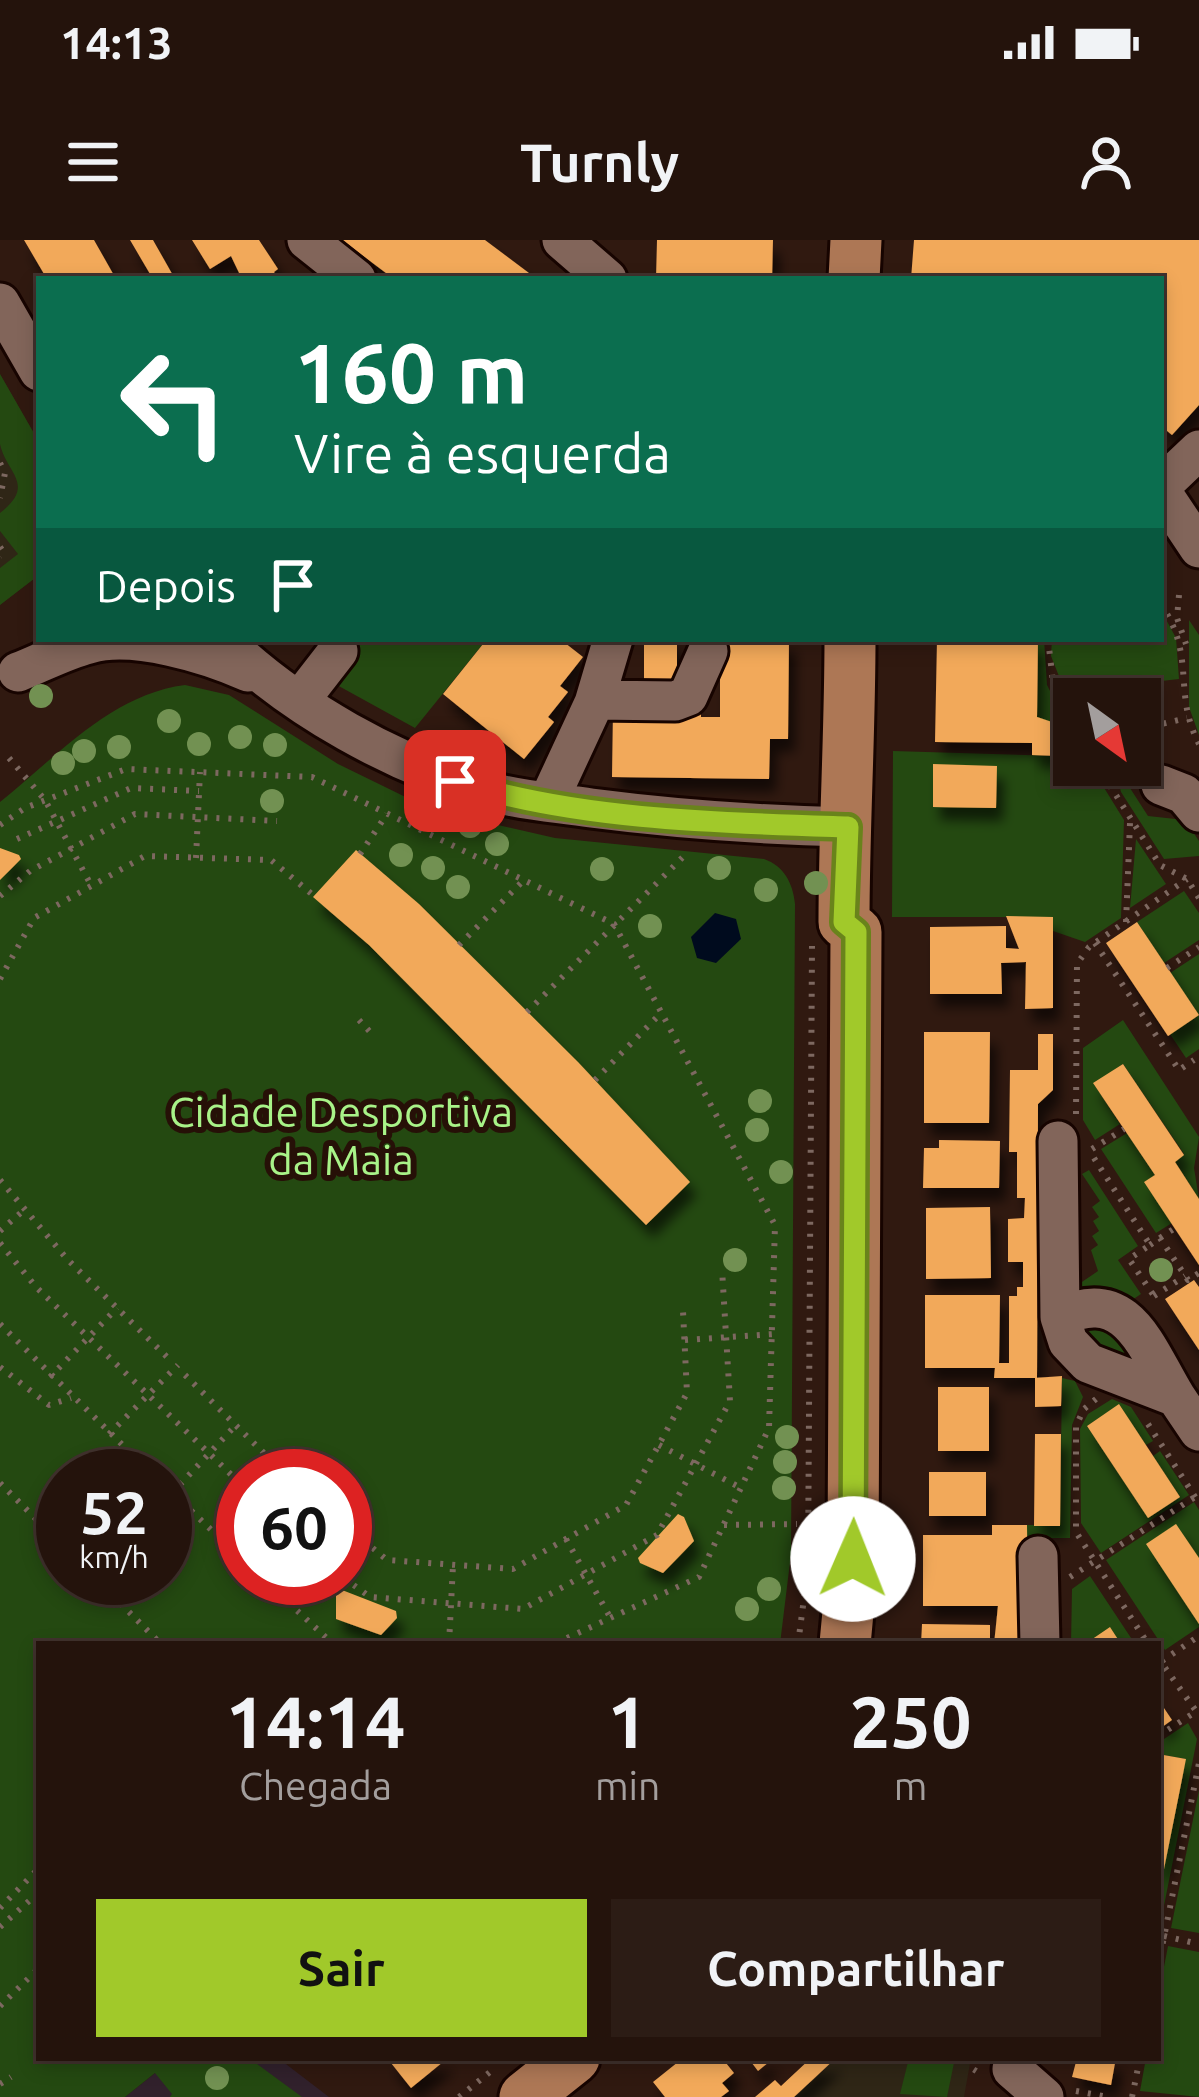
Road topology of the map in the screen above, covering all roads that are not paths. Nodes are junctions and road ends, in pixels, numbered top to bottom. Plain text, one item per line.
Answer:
1 (308, 240) edge
2 (562, 240) edge
3 (856, 240) edge
4 (352, 276) edge
5 (604, 276) edge
6 (854, 276) edge
7 (0, 303) edge
8 (36, 366) edge
9 (1199, 450) edge
10 (1164, 486) edge
11 (1164, 494) edge
12 (1199, 548) edge
13 (47, 642) edge
14 (103, 642) edge
15 (138, 642) edge
16 (226, 642) edge
17 (612, 642) edge
18 (850, 642) edge
19 (338, 651) dead end
20 (708, 651) dead end
21 (9, 680) edge
22 (287, 691) junction
23 (596, 700) junction
24 (1161, 785) dead end
25 (548, 802) junction
26 (1199, 812) edge
27 (848, 827) junction
28 (828, 932) junction
29 (1076, 1141) road end
30 (1060, 1316) junction
31 (1162, 1410) junction
32 (1199, 1431) edge
33 (1038, 1556) dead end
34 (816, 1641) edge
35 (845, 1641) edge
36 (1040, 1641) edge
37 (530, 2061) edge
38 (570, 2061) edge
39 (1014, 2061) edge
40 (1056, 2093) edge
41 (486, 2097) edge
42 (525, 2097) edge

1 - 4 street
2 - 5 street
3 - 6 main road
7 - 8 street
9 - 10 street
11 - 12 street
13 - 21 street
14 - 21 street
15 - 22 street
16 - 22 street
17 - 23 street
18 - 27 main road
19 - 22 street
20 - 23 street
22 - 25 street
23 - 25 street
24 - 26 street
25 - 27 street
27 - 28 main road
28 - 34 main road
28 - 35 main road
29 - 30 street
30 - 31 street
30 - 31 street
31 - 32 street
33 - 36 street
37 - 41 main road
38 - 42 main road
39 - 40 street

